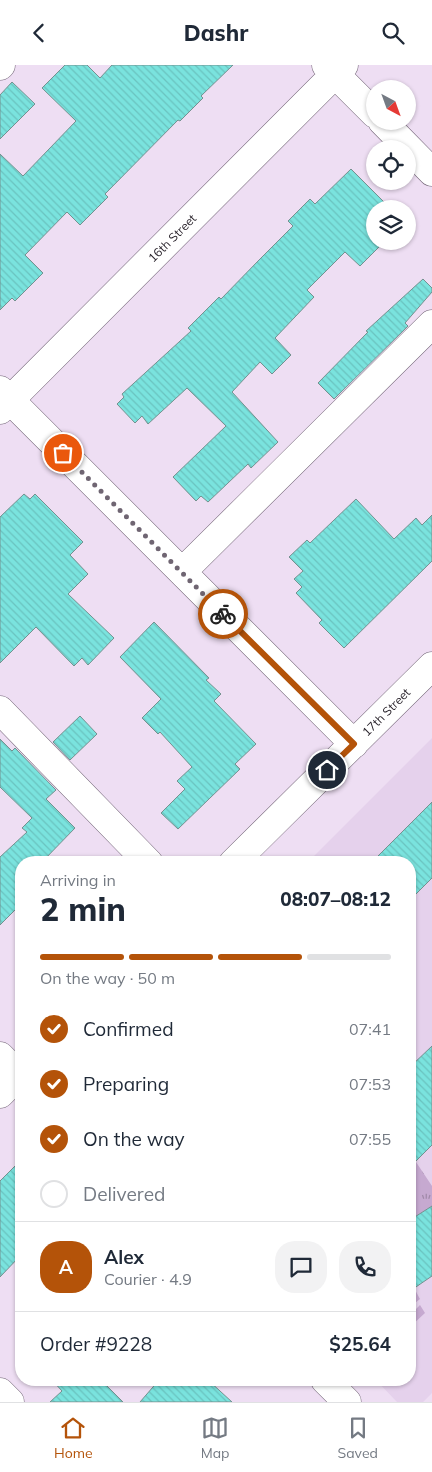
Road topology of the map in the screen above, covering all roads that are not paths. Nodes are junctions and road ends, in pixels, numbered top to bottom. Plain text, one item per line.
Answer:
1 (335, 68) edge
2 (366, 104) edge
3 (391, 130) edge
4 (432, 172) edge
5 (432, 324) edge
6 (3, 400) edge
7 (182, 573) junction
8 (432, 666) edge
9 (0, 710) edge
10 (354, 744) junction
11 (142, 856) edge
12 (240, 856) edge
13 (0, 1056) edge
14 (15, 1070) edge
15 (15, 1080) edge
16 (0, 1094) edge
17 (330, 1386) edge
18 (0, 1392) edge
19 (10, 1402) edge
20 (347, 1402) edge

1 - 2 street
1 - 6 street, 16th Street
3 - 4 street
5 - 7 street
6 - 7 street
7 - 10 street
8 - 10 street, 17th Street
9 - 11 street
10 - 12 street, 17th Street
13 - 14 street
15 - 16 street
17 - 20 street
18 - 19 street

